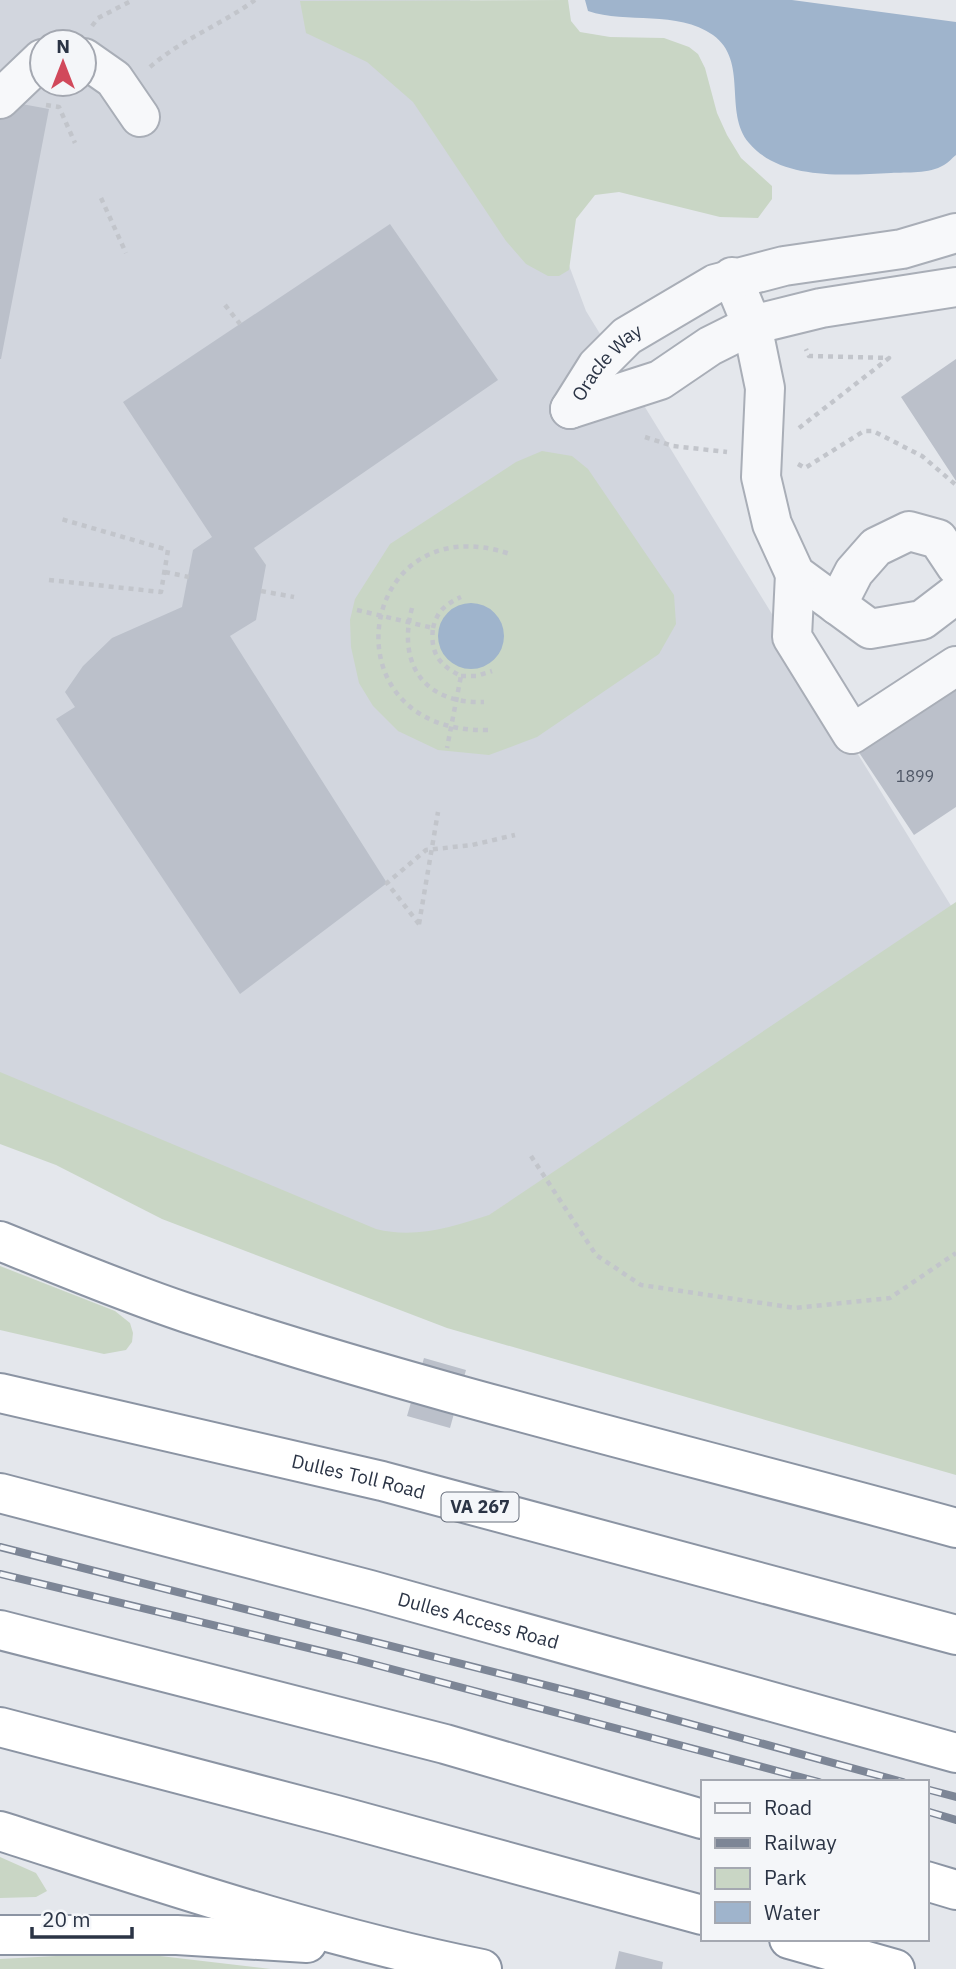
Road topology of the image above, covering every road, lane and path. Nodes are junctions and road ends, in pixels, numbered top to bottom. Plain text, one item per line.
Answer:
1 (133, 0) edge
2 (255, 0) edge
3 (94, 28) edge
4 (98, 61) edge
5 (146, 71) dead end
6 (28, 72) edge
7 (0, 99) edge
8 (38, 103) dead end
9 (139, 117) dead end
10 (75, 143) dead end
11 (100, 198) dead end
12 (956, 233) edge
13 (126, 253) dead end
14 (732, 277) junction
15 (956, 287) edge
16 (225, 305) dead end
17 (240, 324) dead end
18 (752, 325) junction
19 (805, 345) dead end
20 (795, 432) dead end
21 (645, 437) dead end
22 (734, 452) dead end
23 (795, 462) dead end
24 (956, 485) edge
25 (61, 519) dead end
26 (510, 554) dead end
27 (956, 566) edge
28 (165, 572) junction
29 (795, 574) junction
30 (189, 576) dead end
31 (49, 580) dead end
32 (261, 591) dead end
33 (956, 594) edge
34 (294, 597) dead end
35 (461, 597) dead end
36 (837, 605) junction
37 (412, 608) dead end
38 (357, 610) dead end
39 (380, 615) junction
40 (409, 622) junction
41 (433, 628) junction
42 (956, 666) edge
43 (492, 671) dead end
44 (461, 676) junction
45 (456, 699) junction
46 (484, 702) dead end
47 (451, 727) junction
48 (488, 730) dead end
49 (447, 748) dead end
50 (438, 812) dead end
51 (515, 835) dead end
52 (433, 849) junction
53 (531, 1156) dead end
54 (0, 1241) edge
55 (956, 1253) edge
56 (0, 1393) edge
57 (0, 1493) edge
58 (956, 1528) edge
59 (0, 1630) edge
60 (956, 1635) edge
61 (0, 1727) edge
62 (956, 1753) edge
63 (701, 1819) edge
64 (0, 1832) edge
65 (928, 1882) edge
66 (956, 1890) edge
67 (701, 1915) edge
68 (0, 1935) edge
69 (796, 1941) edge
70 (402, 1953) junction
71 (482, 1969) edge
72 (895, 1969) edge

1 - 3 path
2 - 5 path
4 - 9 street
6 - 7 street
8 - 10 path
11 - 13 path
12 - 14 street, Oracle Way
14 - 18 street
14 - 18 street, Oracle Way
15 - 18 street, Oracle Way
16 - 17 path
18 - 29 street
19 - 20 path
21 - 22 path
23 - 24 path
25 - 28 path
26 - 39 path
27 - 36 street
28 - 30 path
28 - 31 path
29 - 36 street
29 - 42 street
32 - 34 path
33 - 36 street
35 - 41 path
37 - 40 path
38 - 39 path
39 - 40 path
39 - 47 path
40 - 41 path
40 - 45 path
41 - 44 path
43 - 44 path
44 - 45 path
45 - 46 path
45 - 47 path
47 - 48 path
47 - 49 path
50 - 52 path
51 - 52 path
52 - 52 path
53 - 55 path
54 - 58 highway
56 - 60 highway, Dulles Toll Road / VA 267
57 - 62 highway, Dulles Access Road
59 - 63 highway
61 - 67 highway
64 - 70 highway
65 - 66 highway
68 - 70 highway
69 - 72 highway
70 - 71 highway

